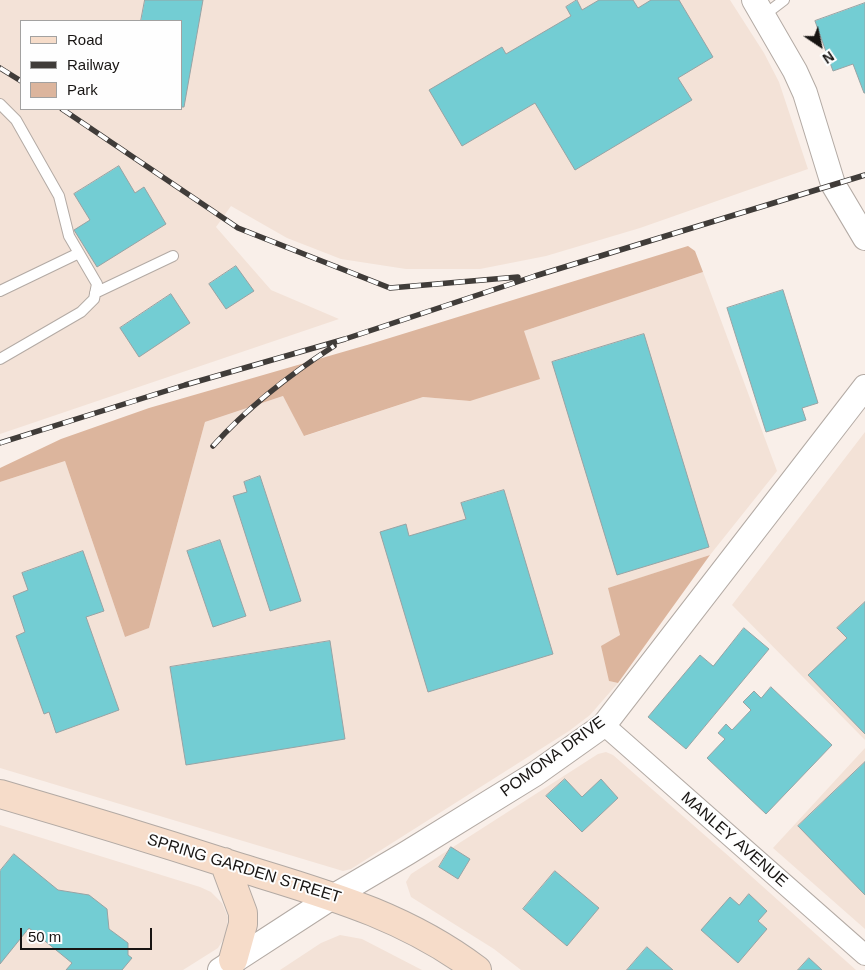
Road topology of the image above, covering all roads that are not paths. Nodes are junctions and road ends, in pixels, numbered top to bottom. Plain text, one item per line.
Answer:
1 (784, 0) edge
2 (758, 8) edge
3 (0, 104) edge
4 (865, 238) edge
5 (79, 253) junction
6 (173, 256) dead end
7 (0, 290) edge
8 (95, 292) junction
9 (0, 359) edge
10 (865, 387) edge
11 (604, 725) junction
12 (0, 794) edge
13 (224, 862) junction
14 (334, 896) junction
15 (865, 955) edge
16 (226, 965) edge
17 (477, 970) edge

1 - 2 lane
2 - 4 street
3 - 5 lane
5 - 7 lane
5 - 8 lane
6 - 8 lane
8 - 9 lane
10 - 11 street, POMONA DRIVE
11 - 14 street, POMONA DRIVE
11 - 15 street, MANLEY AVENUE
12 - 13 main road, SPRING GARDEN STREET
13 - 14 main road, SPRING GARDEN STREET
13 - 16 main road
14 - 16 street, POMONA DRIVE
14 - 17 main road, SPRING GARDEN STREET

